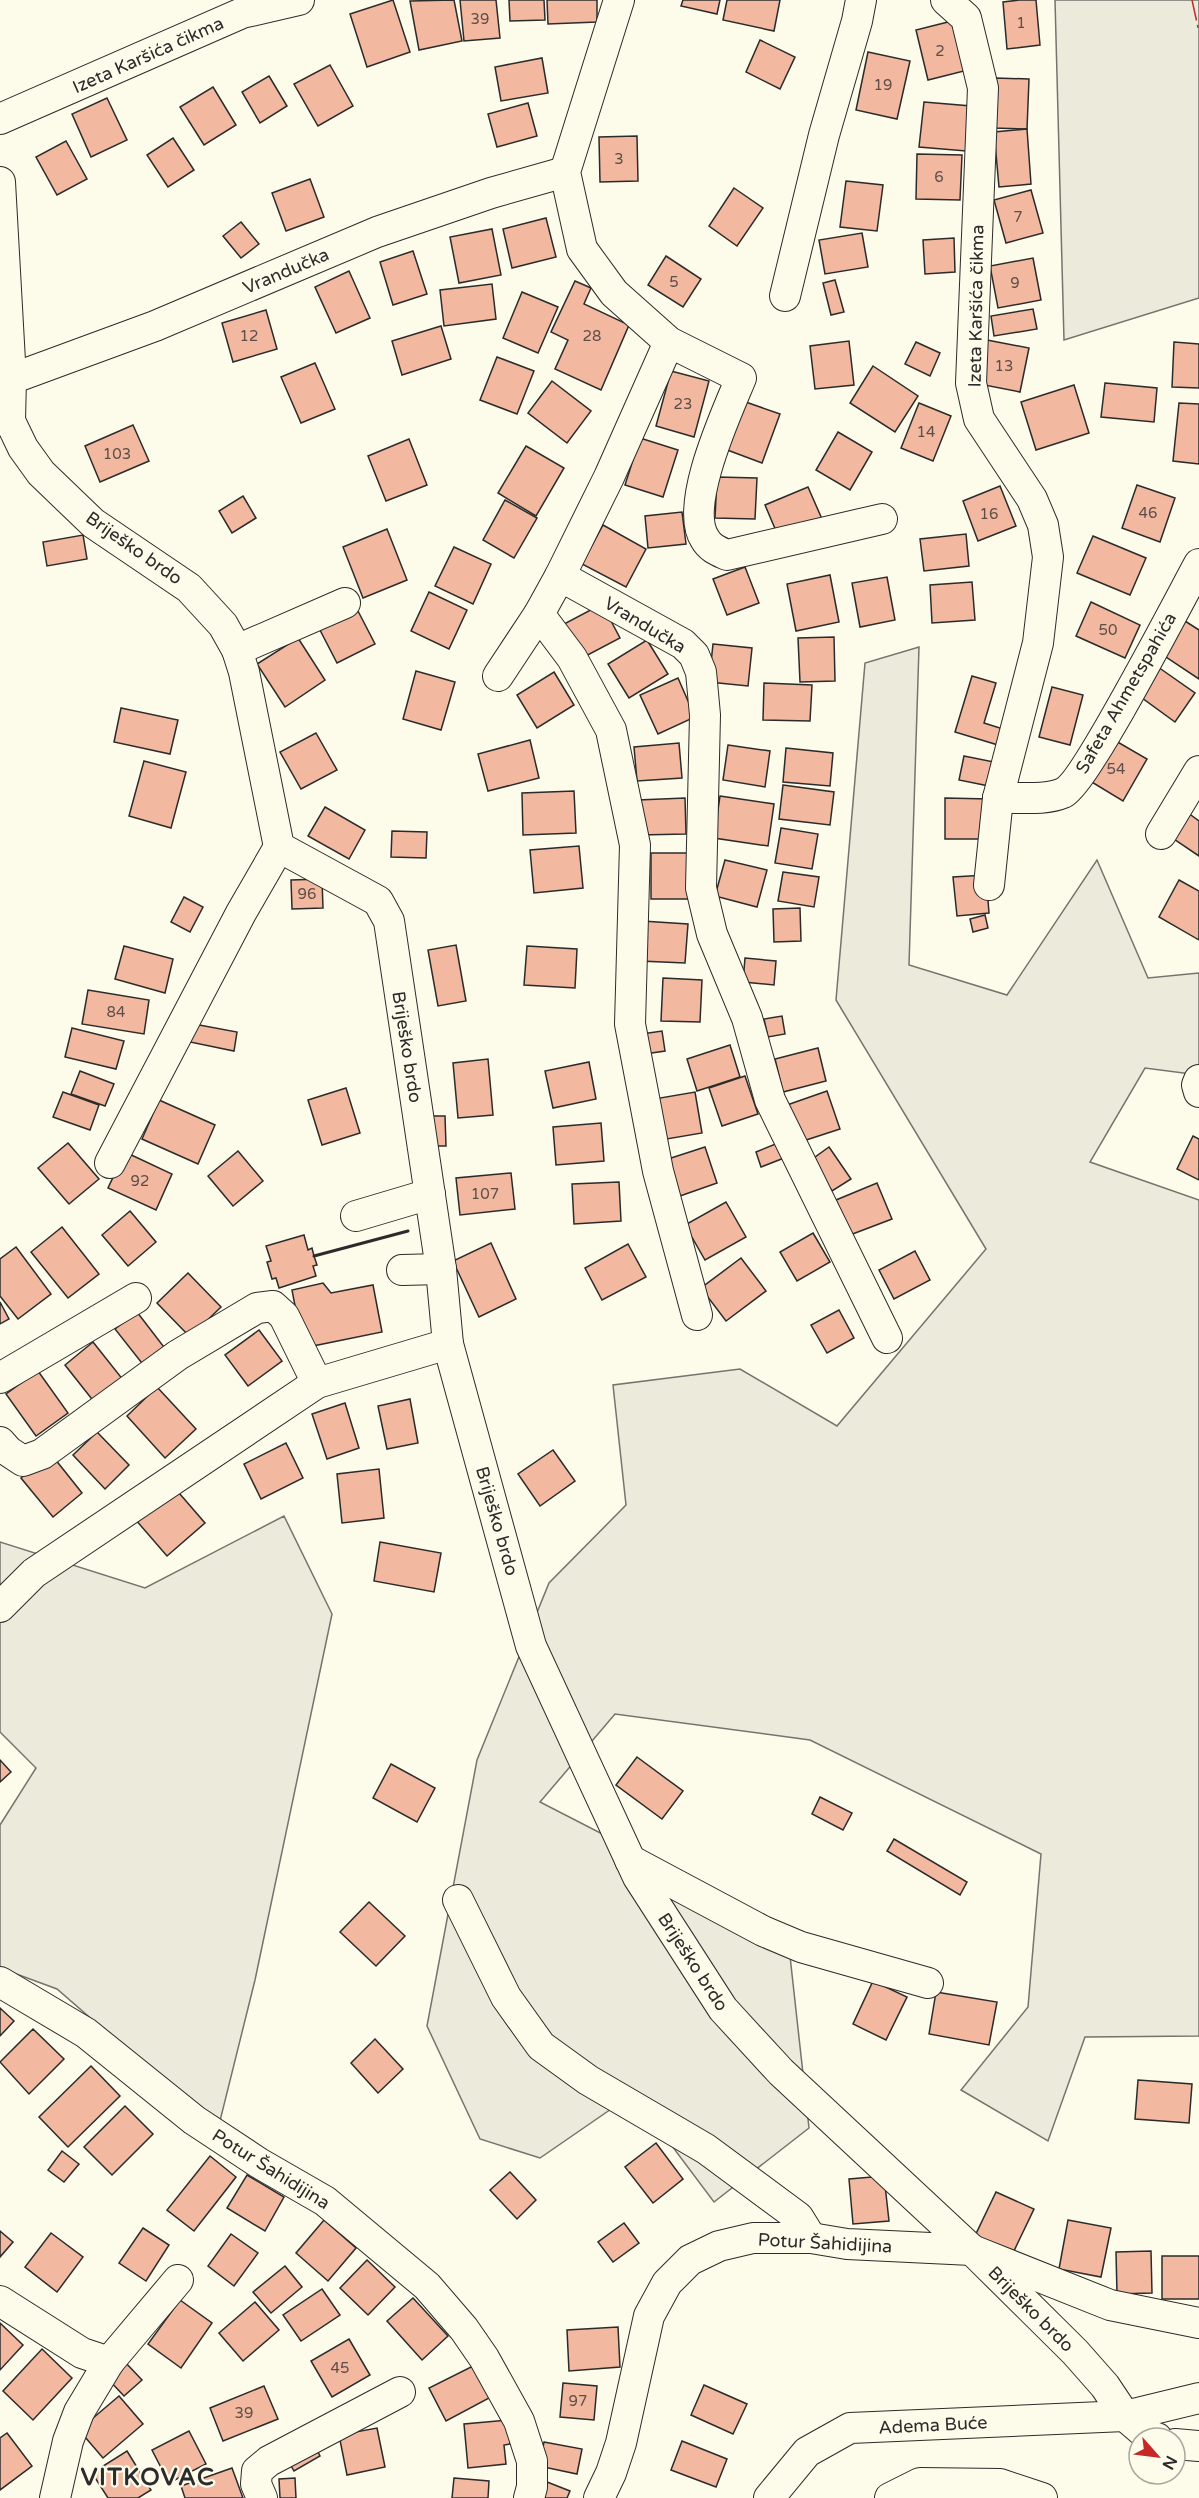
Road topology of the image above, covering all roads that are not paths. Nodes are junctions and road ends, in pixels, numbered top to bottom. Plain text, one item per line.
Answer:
1 (299, 0) edge
2 (619, 0) edge
3 (861, 0) edge
4 (946, 0) edge
5 (0, 119) edge
6 (565, 172) junction
7 (0, 182) edge
8 (785, 296) dead end
9 (669, 342) junction
10 (11, 379) junction
11 (882, 519) dead end
12 (1199, 564) edge
13 (560, 576) junction
14 (345, 603) dead end
15 (538, 614) junction
16 (237, 650) junction
17 (498, 676) dead end
18 (1199, 771) edge
19 (998, 798) junction
20 (1161, 834) dead end
21 (279, 847) junction
22 (989, 885) dead end
23 (1199, 1080) edge
24 (1199, 1092) edge
25 (110, 1163) dead end
26 (430, 1194) junction
27 (356, 1216) dead end
28 (441, 1269) junction
29 (402, 1270) dead end
30 (136, 1298) dead end
31 (697, 1315) dead end
32 (887, 1338) dead end
33 (448, 1344) junction
34 (0, 1378) edge
35 (317, 1383) junction
36 (0, 1442) edge
37 (0, 1607) edge
38 (630, 1860) junction
39 (458, 1900) dead end
40 (0, 1982) edge
41 (928, 1983) dead end
42 (811, 2238) junction
43 (972, 2250) junction
44 (178, 2280) dead end
45 (0, 2301) edge
46 (1199, 2323) edge
47 (109, 2362) junction
48 (400, 2392) dead end
49 (1199, 2398) edge
50 (1125, 2416) junction
51 (1137, 2426) edge
52 (56, 2498) edge
53 (262, 2498) edge
54 (529, 2498) edge
55 (599, 2498) edge
56 (769, 2498) edge
57 (890, 2498) edge
58 (1042, 2498) edge

1 - 5 street, Izeta Karšića čikma
2 - 6 street
3 - 8 street
4 - 19 street, Izeta Karšića čikma
6 - 9 street
6 - 10 street, Vrandučka
7 - 10 street, Briješko brdo
9 - 11 street
9 - 13 street
10 - 16 street, Briješko brdo
12 - 19 street, Safeta Ahmetspahića
13 - 15 street
13 - 32 street, Vrandučka
14 - 16 street
15 - 17 street
15 - 31 street
16 - 21 street, Briješko brdo
18 - 20 street
19 - 22 street, Izeta Karšića čikma
21 - 25 street
21 - 26 street, Briješko brdo
23 - 24 street
26 - 27 street
26 - 28 street, Briješko brdo
28 - 29 street
28 - 33 street, Briješko brdo
30 - 34 street
33 - 35 street
33 - 38 street, Briješko brdo
35 - 36 street
35 - 37 street
38 - 41 street
38 - 43 street, Briješko brdo
39 - 42 street
40 - 54 street, Potur Šahidijina
42 - 43 street, Potur Šahidijina
42 - 55 street, Potur Šahidijina
43 - 46 street
43 - 50 street, Briješko brdo
44 - 47 street
45 - 47 street
47 - 52 street
48 - 53 street
49 - 50 street
50 - 51 street, Briješko brdo
50 - 56 street, Adema Buće
57 - 58 street

